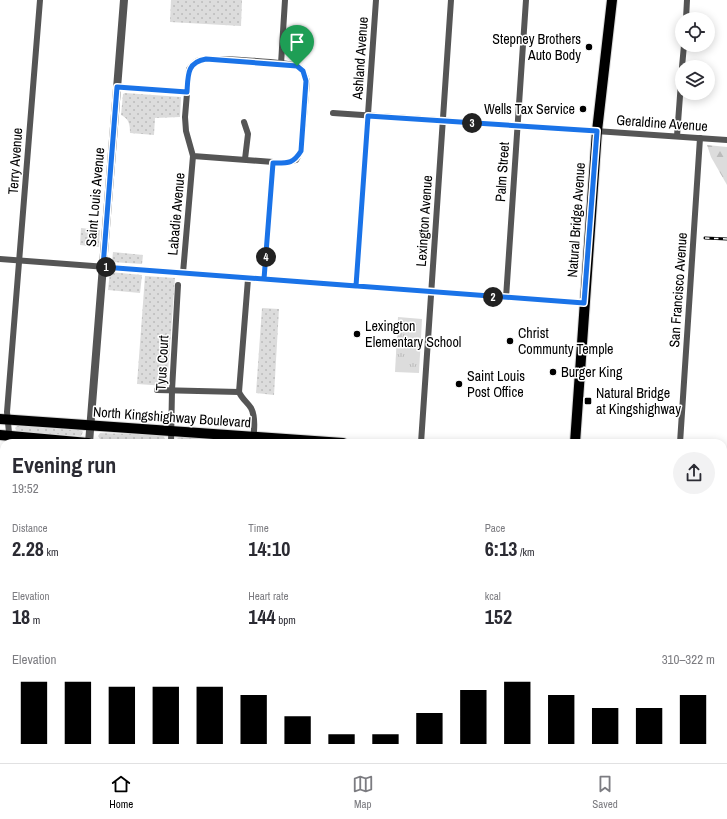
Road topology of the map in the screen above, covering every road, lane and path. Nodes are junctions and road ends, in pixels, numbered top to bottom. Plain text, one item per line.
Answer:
1 (40, 0) edge
2 (124, 0) edge
3 (285, 0) edge
4 (376, 0) edge
5 (451, 0) edge
6 (526, 0) edge
7 (612, 0) edge
8 (687, 0) edge
9 (686, 12) edge
10 (281, 64) junction
11 (117, 87) junction
12 (187, 92) junction
13 (680, 100) edge
14 (333, 113) dead end
15 (368, 116) junction
16 (442, 121) junction
17 (244, 122) dead end
18 (517, 127) junction
19 (597, 131) junction
20 (677, 136) junction
21 (700, 138) junction
22 (727, 140) edge
23 (193, 156) junction
24 (246, 160) junction
25 (273, 163) junction
26 (0, 259) edge
27 (19, 260) junction
28 (103, 267) junction
29 (183, 273) junction
30 (248, 278) junction
31 (264, 279) junction
32 (178, 285) dead end
33 (356, 286) junction
34 (431, 292) junction
35 (506, 298) junction
36 (584, 303) junction
37 (157, 390) dead end
38 (172, 390) junction
39 (239, 392) junction
40 (4, 420) edge
41 (91, 426) junction
42 (171, 432) junction
43 (7, 438) edge
44 (23, 439) edge
45 (89, 439) edge
46 (171, 439) edge
47 (243, 439) edge
48 (253, 439) edge
49 (422, 439) edge
50 (575, 439) edge
51 (680, 439) edge

1 - 27 street, Terry Avenue
2 - 11 street, Saint Louis Avenue
3 - 10 street
4 - 15 street, Ashland Avenue
5 - 16 street, Lexington Avenue
6 - 18 street, Palm Street
7 - 19 main road, Natural Bridge Avenue
8 - 9 street
10 - 12 street
10 - 25 street
11 - 12 street
11 - 28 street, Saint Louis Avenue
12 - 23 street
13 - 20 street
14 - 15 street, Geraldine Avenue
15 - 16 street, Geraldine Avenue
15 - 33 street, Ashland Avenue
16 - 18 street, Geraldine Avenue
16 - 34 street, Lexington Avenue
17 - 24 street
18 - 19 street, Geraldine Avenue
18 - 35 street, Palm Street
19 - 20 street, Geraldine Avenue
19 - 36 main road, Natural Bridge Avenue
20 - 21 street, Geraldine Avenue
21 - 22 street, Geraldine Avenue
21 - 51 street, San Francisco Avenue
23 - 24 street
23 - 29 street, Labadie Avenue
24 - 25 street
25 - 31 street
26 - 27 street
27 - 28 street
27 - 40 street, Terry Avenue
28 - 29 street
28 - 41 street, Saint Louis Avenue
29 - 30 street
30 - 31 street
30 - 39 street
31 - 33 street
32 - 38 street, Tyus Court
33 - 34 street
34 - 35 street
34 - 49 street, Lexington Avenue
35 - 36 street
36 - 50 main road, Natural Bridge Avenue
37 - 38 street
38 - 39 street
38 - 42 street, Tyus Court
39 - 48 street
40 - 41 main road, North Kingshighway Boulevard
40 - 43 street, Terry Avenue
41 - 42 main road, North Kingshighway Boulevard
41 - 45 street, Saint Louis Avenue
42 - 46 street, Tyus Court
42 - 47 main road, North Kingshighway Boulevard
43 - 44 main road

